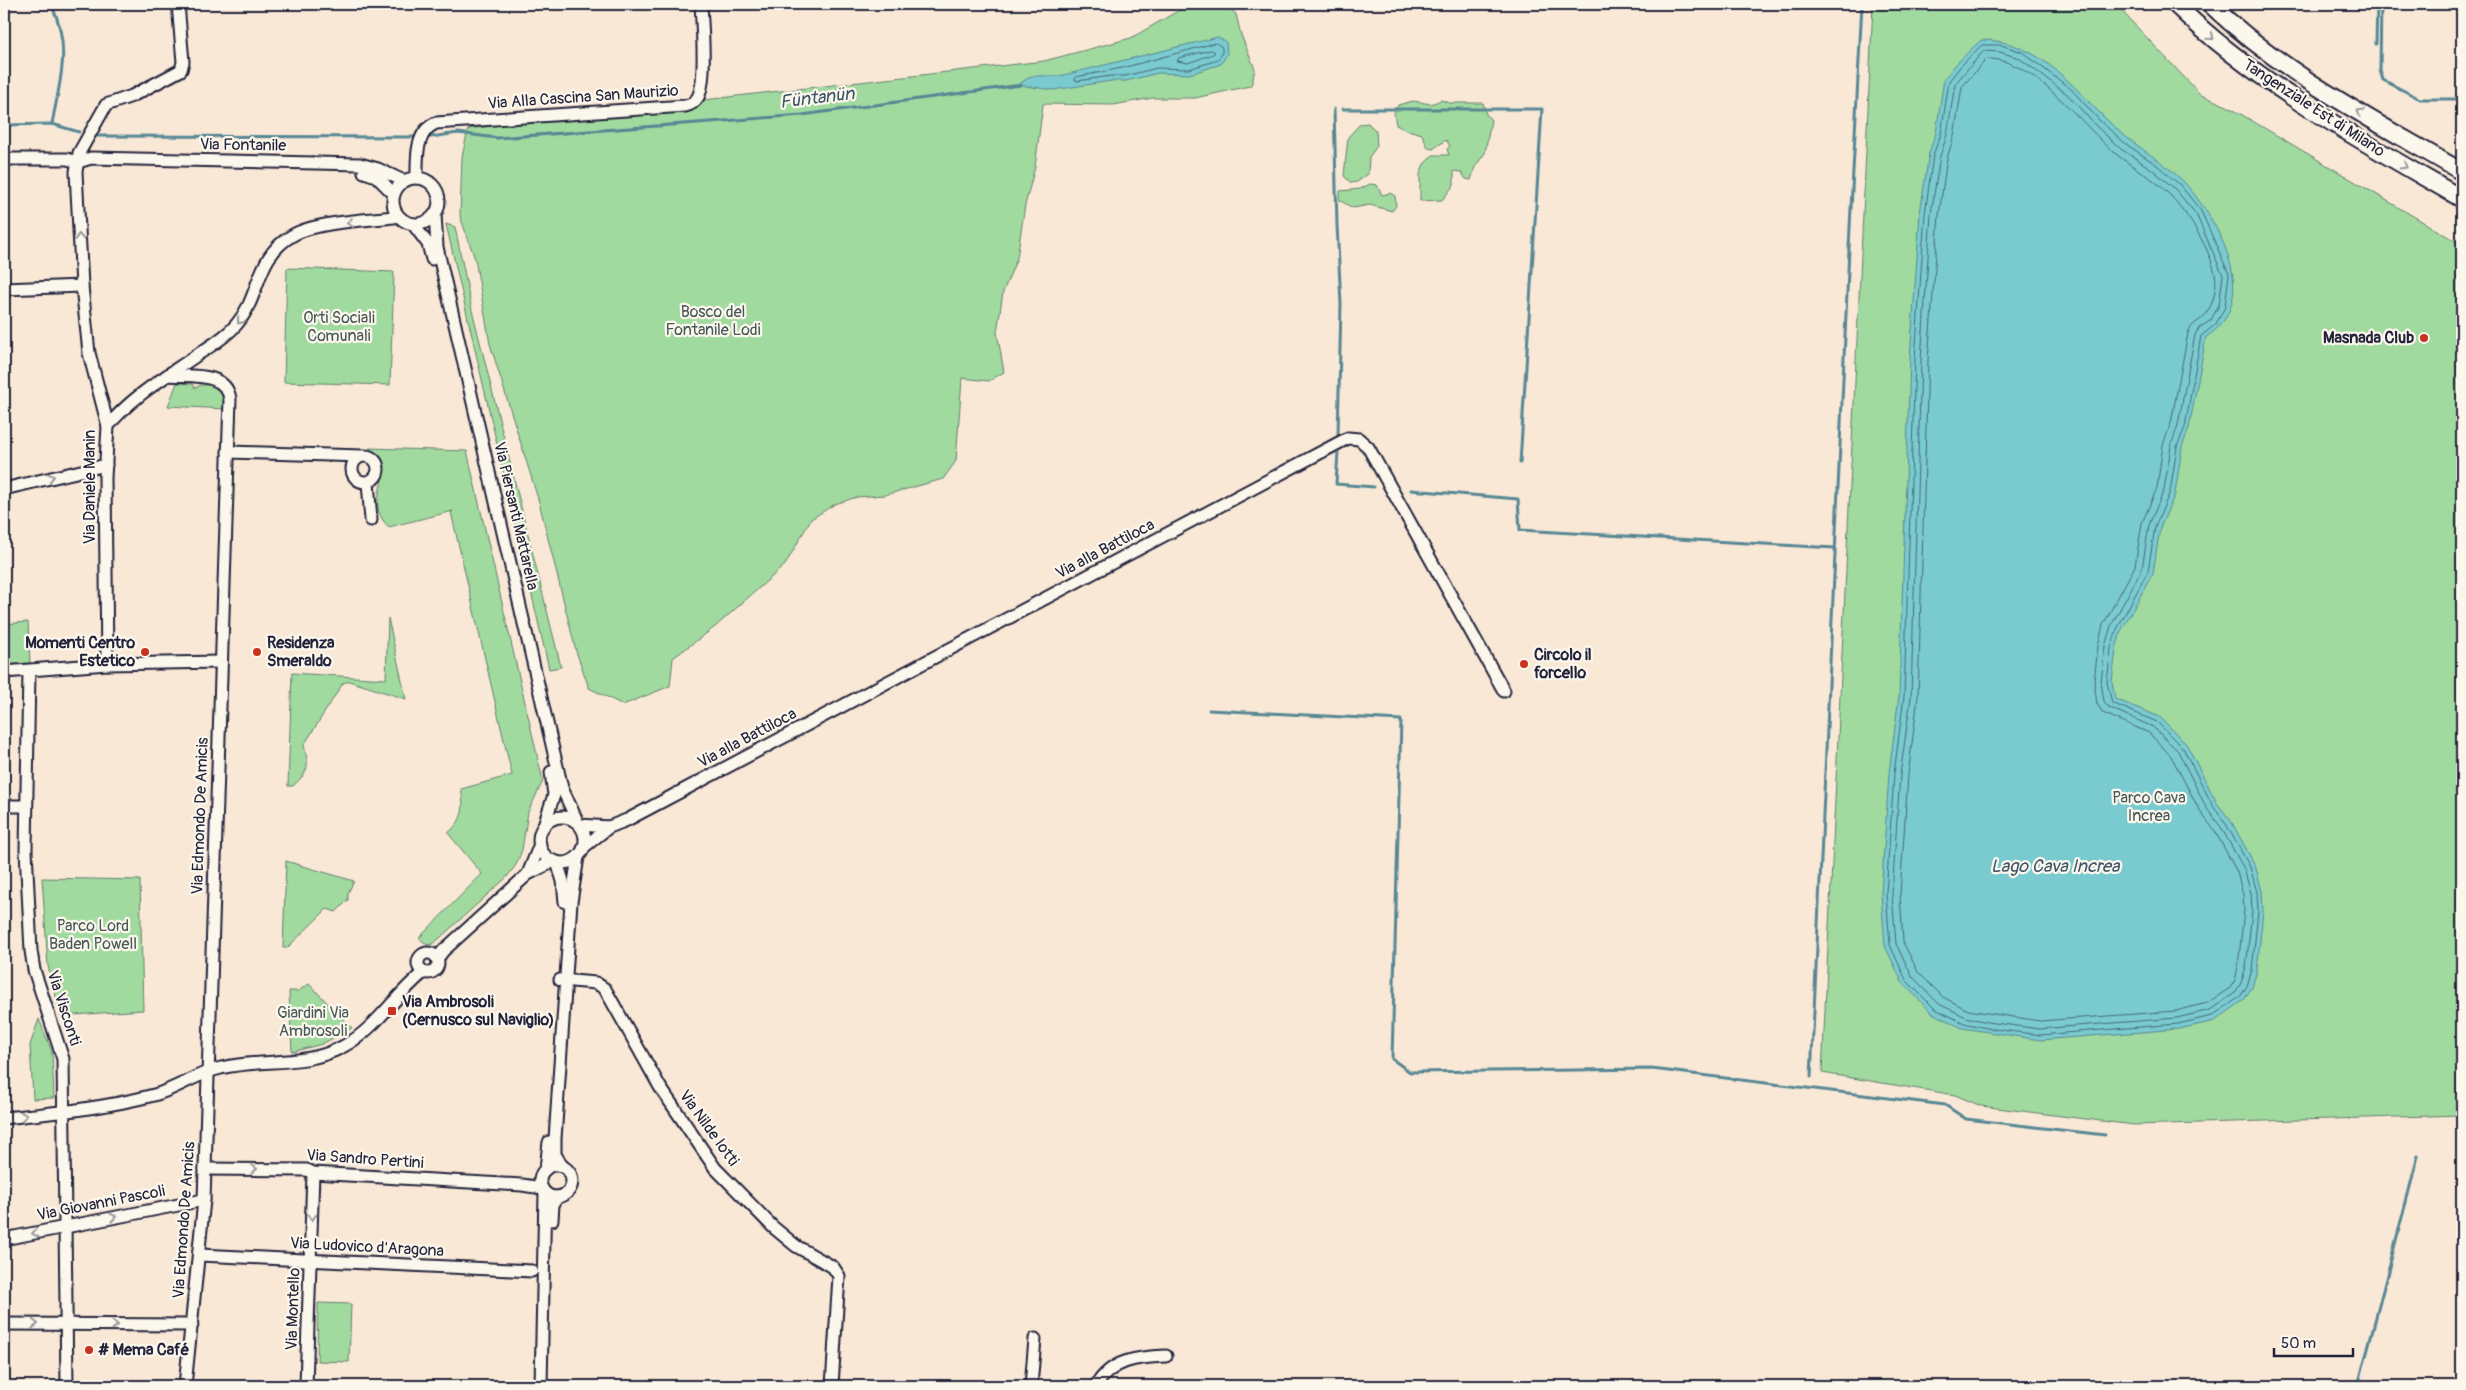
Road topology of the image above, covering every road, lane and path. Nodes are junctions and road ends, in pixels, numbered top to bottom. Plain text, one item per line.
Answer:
1 (701, 4) edge
2 (2175, 4) edge
3 (2210, 4) edge
4 (178, 10) edge
5 (4, 159) edge
6 (78, 162) junction
7 (4, 166) edge
8 (2462, 172) edge
9 (417, 178) junction
10 (404, 181) junction
11 (394, 194) junction
12 (2462, 199) edge
13 (397, 214) junction
14 (435, 214) junction
15 (414, 224) junction
16 (82, 286) junction
17 (4, 289) edge
18 (168, 375) junction
19 (108, 426) junction
20 (228, 452) junction
21 (362, 456) junction
22 (341, 457) junction
23 (106, 465) junction
24 (352, 467) junction
25 (368, 482) junction
26 (4, 489) edge
27 (371, 520) dead end
28 (221, 662) junction
29 (107, 664) junction
30 (29, 670) junction
31 (4, 672) edge
32 (1504, 691) dead end
33 (4, 806) edge
34 (26, 806) junction
35 (579, 824) junction
36 (544, 825) junction
37 (609, 827) junction
38 (540, 844) junction
39 (581, 852) junction
40 (556, 862) junction
41 (528, 874) junction
42 (438, 955) junction
43 (420, 972) junction
44 (562, 980) junction
45 (209, 1071) junction
46 (65, 1112) junction
47 (4, 1118) edge
48 (562, 1166) junction
49 (206, 1169) junction
50 (313, 1173) junction
51 (543, 1182) junction
52 (557, 1197) junction
53 (204, 1200) junction
54 (66, 1226) junction
55 (4, 1239) edge
56 (200, 1256) junction
57 (311, 1261) junction
58 (532, 1271) dead end
59 (4, 1324) edge
60 (66, 1324) junction
61 (192, 1325) junction
62 (1035, 1340) dead end
63 (1166, 1356) dead end
64 (67, 1386) edge
65 (184, 1386) edge
66 (306, 1386) edge
67 (540, 1386) edge
68 (548, 1386) edge
69 (832, 1386) edge
70 (1031, 1386) edge
71 (1096, 1386) edge

1 - 9 street, Via Alla Cascina San Maurizio
2 -> 12 highway, Tangenziale Est di Milano
8 -> 3 highway, Tangenziale Est di Milano
4 - 6 street, Via Daniele Manin
5 - 6 street, Via Fontanile
6 - 7 street, Via Fontanile
6 - 10 street, Via Fontanile
6 - 11 street, Via Fontanile
16 -> 6 street, Via Daniele Manin
9 - 10 street
9 - 14 street
10 - 11 street
11 - 13 street
13 - 15 street
13 -> 18 street
14 - 15 street
14 - 35 street, Via Piersanti Mattarella
15 - 36 street, Via Piersanti Mattarella
16 - 17 street
16 - 19 street, Via Daniele Manin
18 - 19 street
18 - 20 street, Via Edmondo De Amicis
19 - 23 street, Via Daniele Manin
20 - 22 street
20 - 28 street, Via Edmondo De Amicis
21 - 22 street
21 - 24 street
21 - 25 street
22 - 24 street
26 -> 23 street
23 - 29 street, Via Daniele Manin
24 - 25 street
25 - 27 street
28 - 29 street
28 - 45 street, Via Edmondo De Amicis
29 - 30 street
30 - 31 street
30 - 34 street, Via Visconti
32 - 37 street, Via alla Battiloca
33 - 34 street
34 - 46 street, Via Visconti
35 - 36 street
35 - 37 street, Via alla Battiloca
35 - 39 street
36 - 38 street
37 - 39 street, Via alla Battiloca
38 - 40 street
38 - 41 street
39 - 40 street
39 - 44 street
40 - 41 street
40 - 44 street
41 - 42 street
42 - 43 street
42 - 43 street
43 - 45 street
44 - 48 street
44 - 51 street
44 - 69 street, Via Nilde Iotti
45 - 46 street
45 - 49 street, Via Edmondo De Amicis
47 -> 46 street
46 - 54 street, Via Visconti
48 - 51 street
48 - 52 street
49 -> 50 street, Via Sandro Pertini
49 - 53 street, Via Edmondo De Amicis
50 - 51 street, Via Sandro Pertini
50 -> 57 street, Via Montello
51 - 52 street
51 - 67 street
52 - 68 street
54 -> 53 street, Via Giovanni Pascoli
53 - 56 street, Via Edmondo De Amicis
54 -> 55 street, Via Giovanni Pascoli
54 - 60 street, Via Visconti
56 - 57 street, Via Ludovico d'Aragona
56 - 61 street, Via Edmondo De Amicis
57 - 58 street, Via Ludovico d'Aragona
57 - 66 street, Via Montello
59 -> 60 street
60 -> 61 street
60 - 64 street, Via Visconti
61 - 65 street, Via Edmondo De Amicis
62 - 70 street
63 - 71 street

